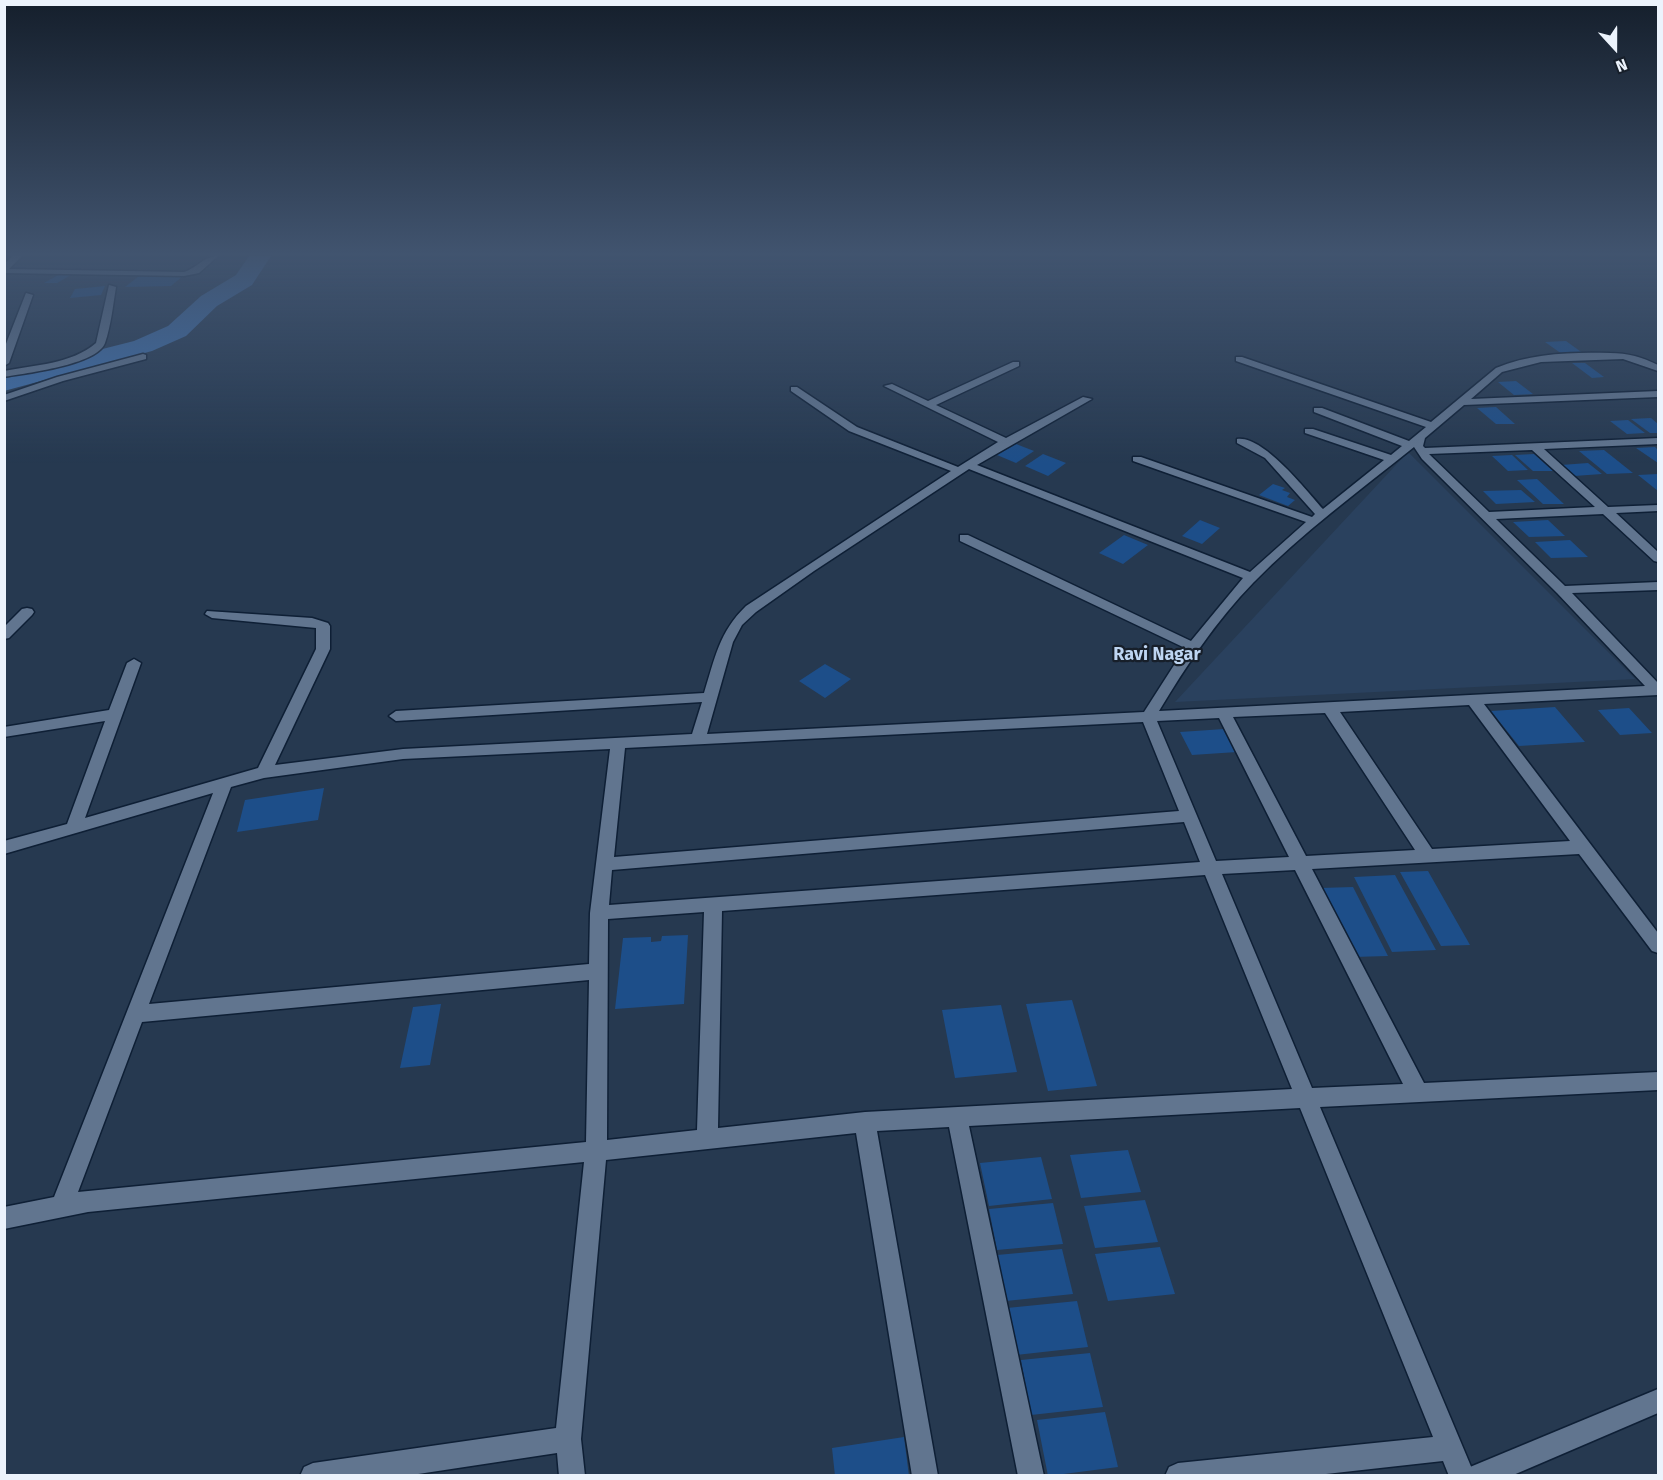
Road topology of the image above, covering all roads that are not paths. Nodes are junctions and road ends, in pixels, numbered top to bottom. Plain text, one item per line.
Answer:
1 (18, 325) edge
2 (104, 325) edge
3 (143, 357) dead end
4 (1239, 359) dead end
5 (4, 363) edge
6 (1016, 364) dead end
7 (1659, 368) edge
8 (4, 374) edge
9 (889, 386) dead end
10 (794, 389) dead end
11 (1659, 394) edge
12 (4, 398) edge
13 (1087, 399) dead end
14 (1463, 402) junction
15 (927, 405) junction
16 (1318, 410) dead end
17 (1433, 426) junction
18 (1309, 431) dead end
19 (1420, 437) junction
20 (1241, 441) dead end
21 (1659, 441) edge
22 (1006, 442) junction
23 (1410, 445) junction
24 (1534, 446) junction
25 (1422, 451) junction
26 (1137, 459) dead end
27 (1392, 459) junction
28 (964, 468) junction
29 (1659, 508) edge
30 (1606, 511) junction
31 (1486, 516) junction
32 (1318, 518) junction
33 (964, 538) dead end
34 (1659, 558) edge
35 (1251, 577) junction
36 (1659, 586) edge
37 (1562, 590) junction
38 (27, 612) dead end
39 (212, 614) dead end
40 (4, 635) edge
41 (1193, 647) junction
42 (134, 663) dead end
43 (1658, 690) edge
44 (710, 697) junction
45 (1472, 699) junction
46 (1329, 706) junction
47 (1222, 712) junction
48 (115, 714) junction
49 (396, 716) dead end
50 (1148, 717) junction
51 (4, 732) edge
52 (698, 740) junction
53 (618, 743) junction
54 (264, 772) junction
55 (224, 784) junction
56 (1190, 816) junction
57 (73, 828) junction
58 (1583, 847) junction
59 (4, 848) edge
60 (1427, 855) junction
61 (1301, 863) junction
62 (605, 864) junction
63 (1211, 868) junction
64 (713, 905) junction
65 (599, 913) junction
66 (1659, 946) edge
67 (599, 971) junction
68 (135, 1014) junction
69 (1659, 1081) edge
70 (1418, 1092) junction
71 (1306, 1098) junction
72 (957, 1117) junction
73 (866, 1122) junction
74 (707, 1139) junction
75 (596, 1152) junction
76 (62, 1205) junction
77 (4, 1218) edge
78 (1659, 1401) edge
79 (568, 1438) junction
80 (1450, 1448) junction
81 (313, 1476) edge
82 (572, 1476) edge
83 (925, 1476) edge
84 (1031, 1476) edge
85 (1178, 1476) edge
86 (1462, 1476) edge
87 (1479, 1476) edge

1 - 5 street
2 - 8 street
3 - 12 street
4 - 17 street
6 - 15 street
7 - 14 street
9 - 15 street
10 - 28 street
11 - 14 street
13 - 22 street
14 - 17 street
15 - 22 street
16 - 23 street
17 - 19 street
18 - 27 street
19 - 23 street
19 - 25 street
20 - 32 street
21 - 24 street
22 - 28 street
23 - 27 street
24 - 25 street
24 - 30 street
25 - 31 street
26 - 32 street
27 - 32 street
28 - 35 street
28 - 44 street
29 - 30 street
30 - 31 street
30 - 34 street
31 - 37 street
32 - 35 street
33 - 41 street
35 - 41 street
36 - 37 street
37 - 43 street
38 - 40 street
39 - 54 street
41 - 50 street
42 - 48 street
43 - 45 street
44 - 49 street
44 - 52 street
45 - 46 street
45 - 58 street
46 - 47 street
46 - 60 street
47 - 50 street
47 - 61 street
48 - 51 street
48 - 57 street
50 - 52 street
50 - 56 street
52 - 53 street
53 - 54 street
53 - 62 street
54 - 55 street
55 - 57 street
55 - 68 street
56 - 62 street
56 - 63 street
57 - 59 street
58 - 60 street
58 - 66 street
60 - 61 street
61 - 63 street
61 - 70 street
62 - 65 street
63 - 64 street
63 - 71 street
64 - 65 street
64 - 74 street
65 - 67 street
67 - 68 street
67 - 75 street
68 - 76 street
69 - 70 street
70 - 71 street
71 - 72 street
71 - 80 street
72 - 73 street
72 - 84 street
73 - 74 street
73 - 83 street
74 - 75 street
75 - 76 street
75 - 79 street
76 - 77 street
78 - 87 street
79 - 81 street
79 - 82 street
80 - 85 street
80 - 86 street

